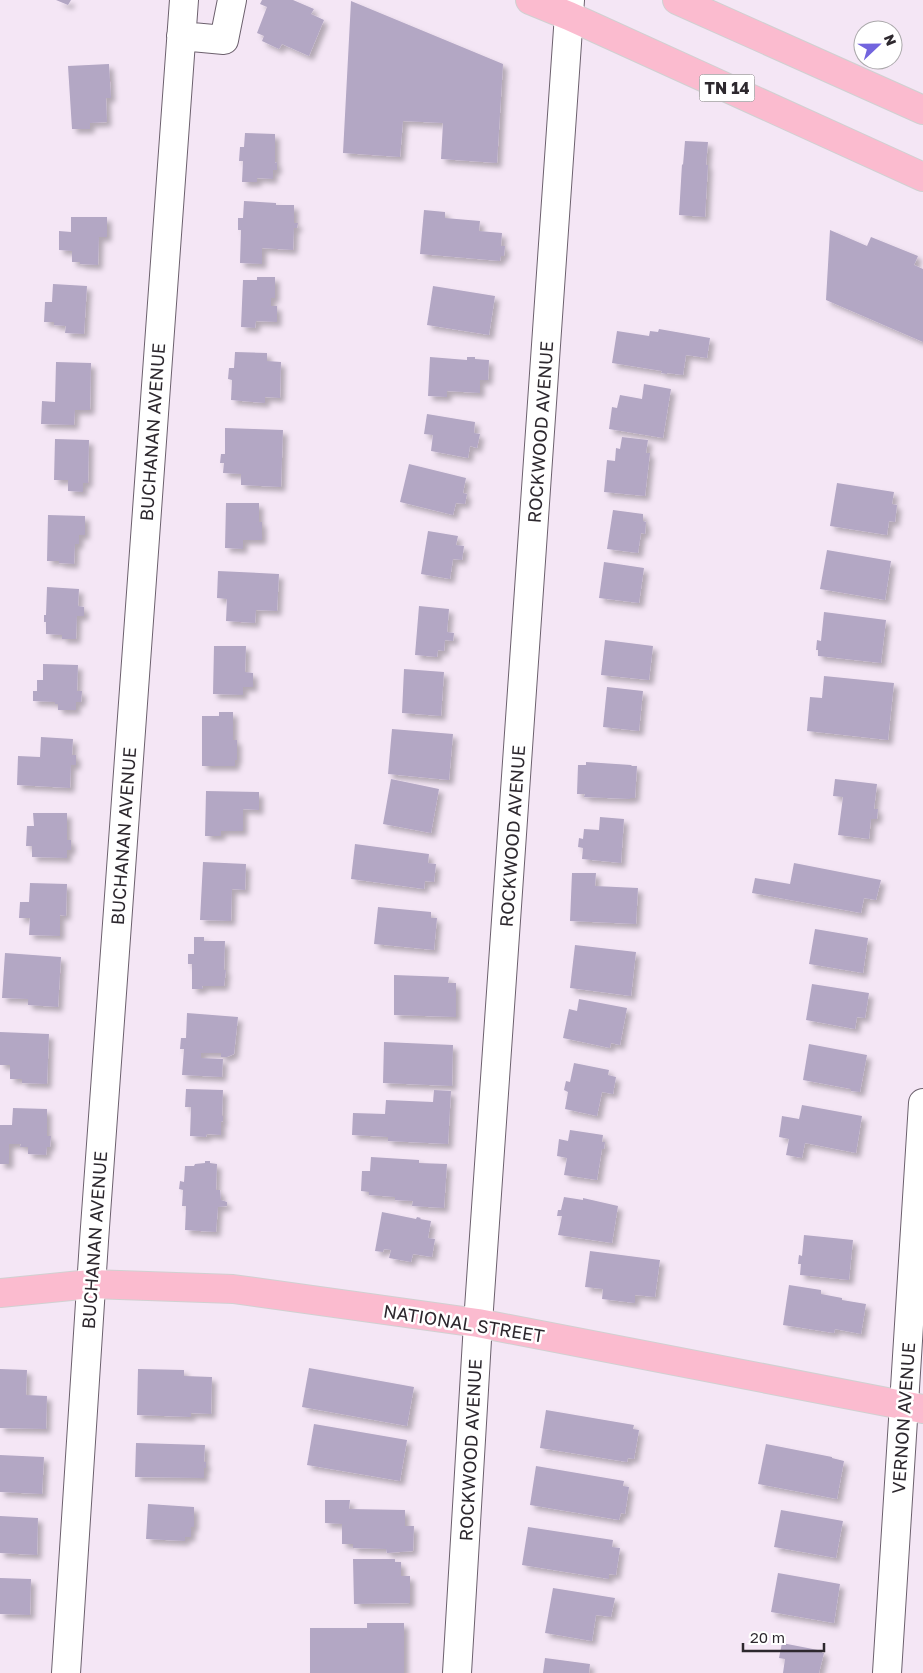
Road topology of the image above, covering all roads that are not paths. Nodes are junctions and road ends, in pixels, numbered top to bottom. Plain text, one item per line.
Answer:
1 (184, 0) edge
2 (232, 0) edge
3 (530, 0) edge
4 (677, 0) edge
5 (570, 8) edge
6 (181, 36) junction
7 (923, 110) edge
8 (923, 177) edge
9 (923, 1103) edge
10 (91, 1284) junction
11 (0, 1292) edge
12 (478, 1323) junction
13 (913, 1407) edge
14 (66, 1673) edge
15 (457, 1673) edge
16 (887, 1673) edge

1 - 6 street, BUCHANAN AVENUE
2 - 6 street
3 - 5 main road, TN 14
4 - 7 main road
5 - 8 main road, TN 14
5 - 12 street, ROCKWOOD AVENUE
6 - 10 street, BUCHANAN AVENUE
9 - 13 street, VERNON AVENUE
10 - 11 main road, NATIONAL STREET
10 - 12 main road, NATIONAL STREET
10 - 14 street, BUCHANAN AVENUE
12 - 13 main road, NATIONAL STREET
12 - 15 street, ROCKWOOD AVENUE
13 - 16 street, VERNON AVENUE

